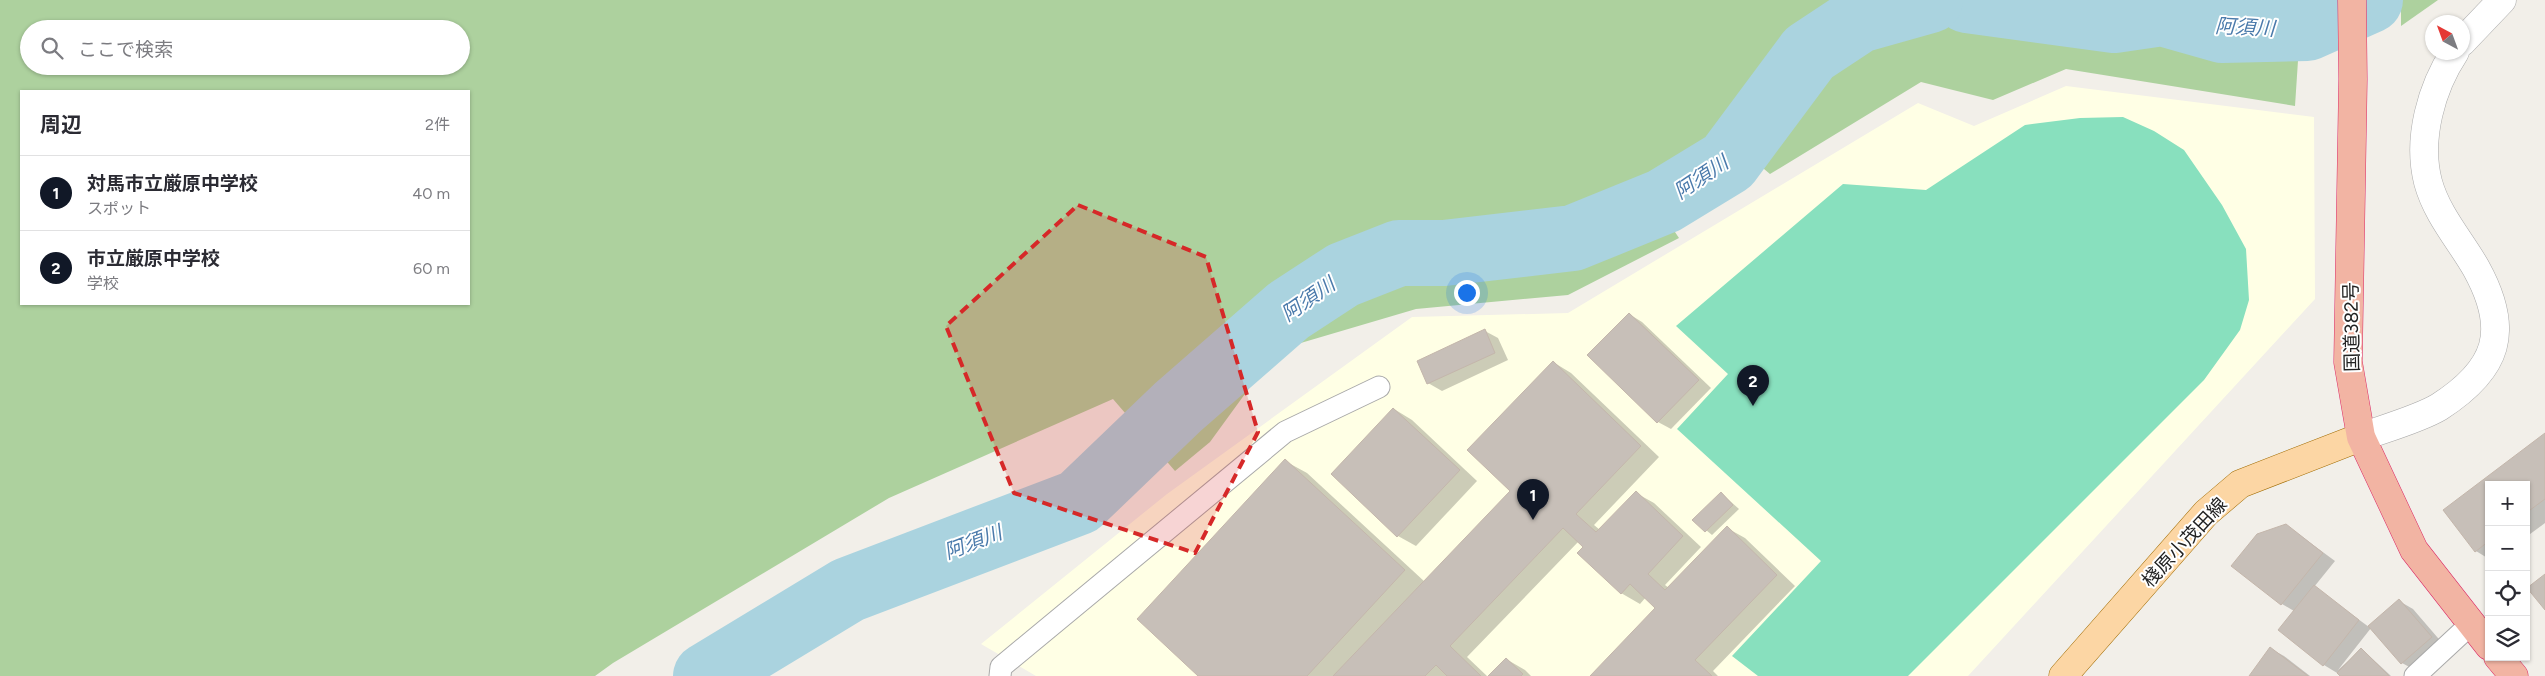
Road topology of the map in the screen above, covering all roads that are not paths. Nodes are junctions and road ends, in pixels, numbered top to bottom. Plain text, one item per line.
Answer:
1 (2352, 0) edge
2 (2502, 0) edge
3 (2470, 34) edge
4 (2451, 60) edge
5 (1379, 387) dead end
6 (2361, 438) junction
7 (2471, 624) junction
8 (2485, 641) edge
9 (2501, 661) edge
10 (1000, 676) edge
11 (2064, 676) edge
12 (2415, 676) edge
13 (2514, 676) edge

1 - 6 highway, 国道382号
2 - 3 street
4 - 6 street
5 - 10 lane
6 - 7 highway, 国道382号
6 - 11 main road, 棧原小茂田線
7 - 8 highway, 国道382号
7 - 12 lane
9 - 13 highway

